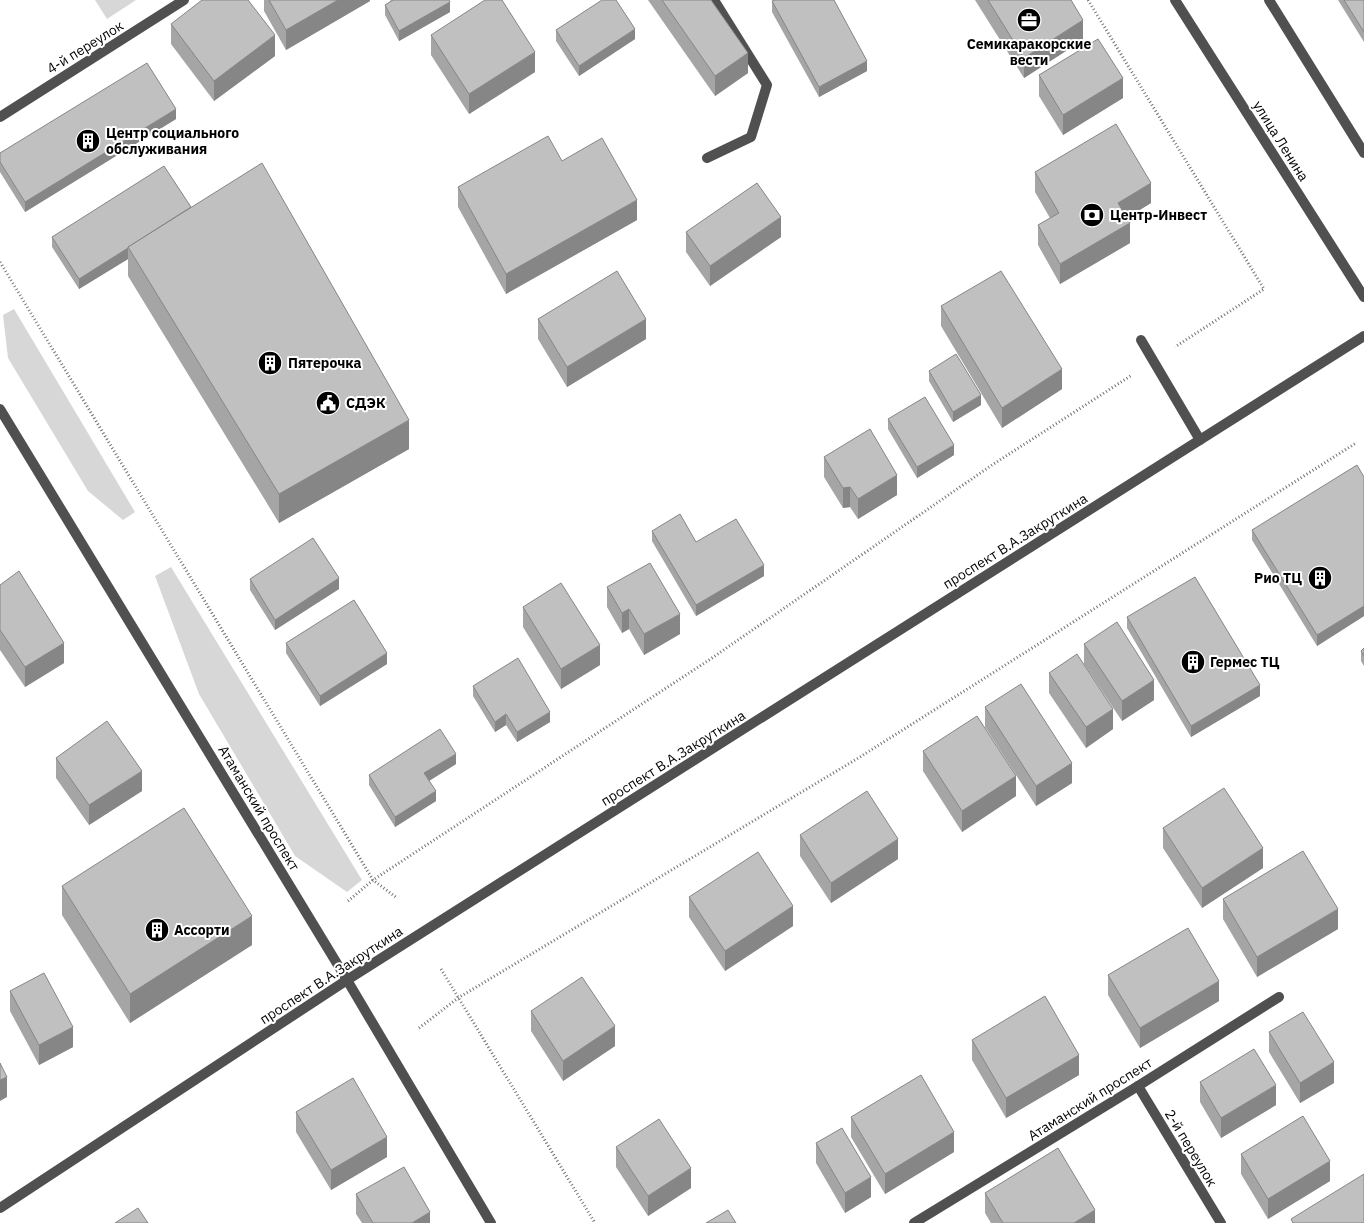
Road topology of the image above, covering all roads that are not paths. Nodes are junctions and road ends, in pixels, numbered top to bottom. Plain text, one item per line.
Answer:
1 (184, 0) edge
2 (714, 0) edge
3 (1175, 0) edge
4 (1269, 0) edge
5 (0, 117) edge
6 (1364, 153) edge
7 (707, 158) dead end
8 (1364, 297) edge
9 (1364, 336) edge
10 (1140, 340) dead end
11 (0, 408) edge
12 (1200, 440) junction
13 (347, 980) junction
14 (1279, 997) dead end
15 (1138, 1086) junction
16 (0, 1208) edge
17 (491, 1223) edge
18 (914, 1223) edge
19 (1221, 1223) edge

1 - 5 street, 4-й переулок
2 - 7 street
3 - 8 street, улица Ленина
4 - 6 street
9 - 12 street, проспект В.А.Закруткина
10 - 12 street
11 - 13 street, Атаманский проспект
12 - 13 street, проспект В.А.Закруткина
13 - 16 street, проспект В.А.Закруткина
13 - 17 street, Атаманский проспект
14 - 15 street, Атаманский проспект
15 - 18 street, Атаманский проспект
15 - 19 street, 2-й переулок

